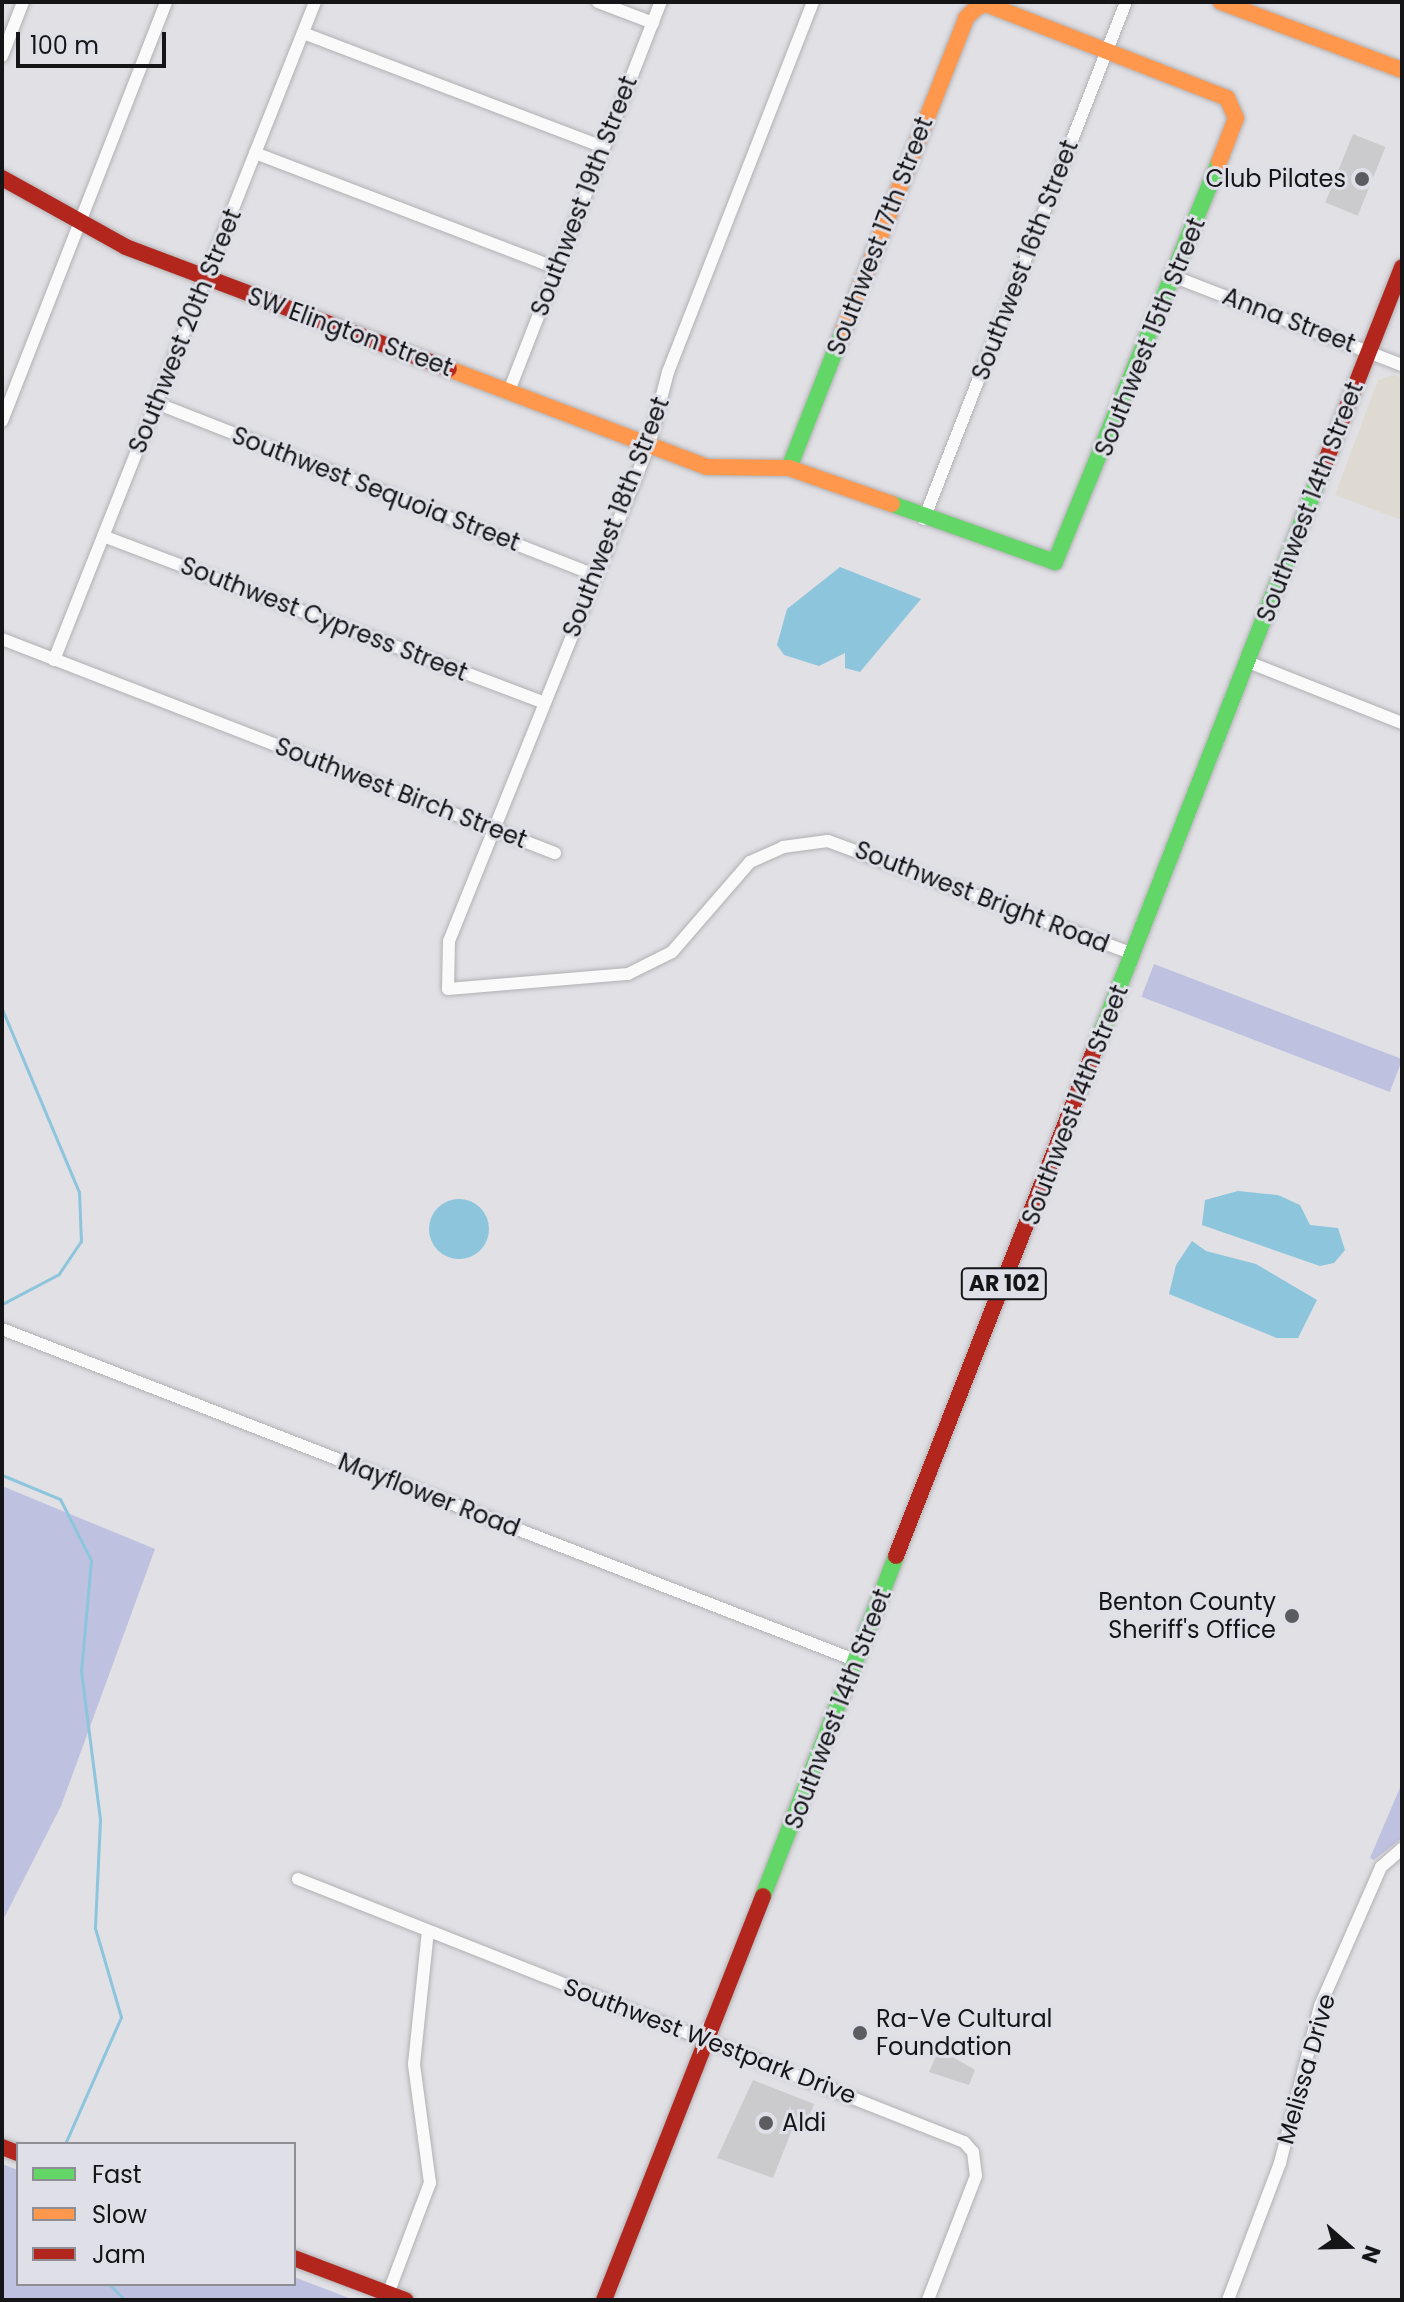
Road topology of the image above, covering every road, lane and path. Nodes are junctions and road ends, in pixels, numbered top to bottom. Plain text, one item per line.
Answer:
1 (23, 2) edge
2 (166, 2) edge
3 (315, 2) edge
4 (598, 2) edge
5 (661, 2) edge
6 (813, 2) edge
7 (1126, 2) edge
8 (1221, 2) edge
9 (653, 23) junction
10 (303, 33) junction
11 (1107, 51) junction
12 (2, 56) edge
13 (1402, 70) edge
14 (603, 147) junction
15 (255, 153) junction
16 (2, 178) edge
17 (81, 222) junction
18 (1402, 267) edge
19 (556, 268) junction
20 (1175, 277) junction
21 (206, 278) junction
22 (1369, 351) junction
23 (1402, 365) edge
24 (509, 391) junction
25 (156, 403) junction
26 (2, 421) edge
27 (649, 445) junction
28 (789, 468) junction
29 (924, 519) junction
30 (103, 536) junction
31 (596, 575) junction
32 (2, 639) edge
33 (54, 660) junction
34 (1248, 662) junction
35 (544, 703) junction
36 (1402, 723) edge
37 (494, 830) junction
38 (555, 853) dead end
39 (1134, 954) junction
40 (448, 989) joint
41 (2, 1329) edge
42 (857, 1661) junction
43 (1402, 1849) edge
44 (298, 1879) dead end
45 (428, 1931) junction
46 (707, 2038) junction
47 (296, 2259) edge
48 (388, 2294) junction
49 (405, 2300) edge
50 (604, 2300) edge
51 (928, 2300) edge
52 (1228, 2300) edge

1 - 12 street
2 - 17 street
3 - 10 street, Southwest 20th Street
4 - 9 street
5 - 9 street, Southwest 19th Street
6 - 27 street, Southwest 18th Street
7 - 11 street, Southwest 16th Street
8 - 13 street
9 - 14 street, Southwest 19th Street
10 - 14 street
10 - 15 street, Southwest 20th Street
11 - 20 street, Southwest 15th Street
11 - 28 street, Southwest 17th Street
11 - 29 street, Southwest 16th Street
14 - 19 street, Southwest 19th Street
15 - 19 street
15 - 21 street, Southwest 20th Street
16 - 17 street, SW Elington Street
17 - 21 street, SW Elington Street
17 - 26 street
18 - 22 street, Southwest 14th Street / AR 102
19 - 24 street, Southwest 19th Street
20 - 22 street, Anna Street
20 - 29 street, Southwest 15th Street
21 - 24 street, SW Elington Street
21 - 25 street, Southwest 20th Street
22 - 23 street, Anna Street
22 - 34 street, Southwest 14th Street / AR 102
24 - 27 street, SW Elington Street
25 - 30 street, Southwest 20th Street
25 - 31 street, Southwest Sequoia Street
27 - 28 street, SW Elington Street
27 - 31 street, Southwest 18th Street
28 - 29 street
30 - 33 street, Southwest 20th Street
30 - 35 street, Southwest Cypress Street
31 - 35 street, Southwest 18th Street
32 - 33 street, Southwest Birch Street
33 - 37 street, Southwest Birch Street
34 - 36 street
34 - 39 street, Southwest 14th Street / AR 102
35 - 37 street, Southwest 18th Street
37 - 38 street, Southwest Birch Street
37 - 40 street, Southwest 18th Street
39 - 40 street, Southwest Bright Road
39 - 42 street, Southwest 14th Street / AR 102
41 - 42 street, Mayflower Road
42 - 46 street, Southwest 14th Street / AR 102
43 - 52 street, Melissa Drive
44 - 45 street, Southwest Westpark Drive
45 - 46 street, Southwest Westpark Drive
45 - 48 street
46 - 50 street, Southwest 14th Street / AR 102
46 - 51 street, Southwest Westpark Drive
47 - 48 street
48 - 49 street

